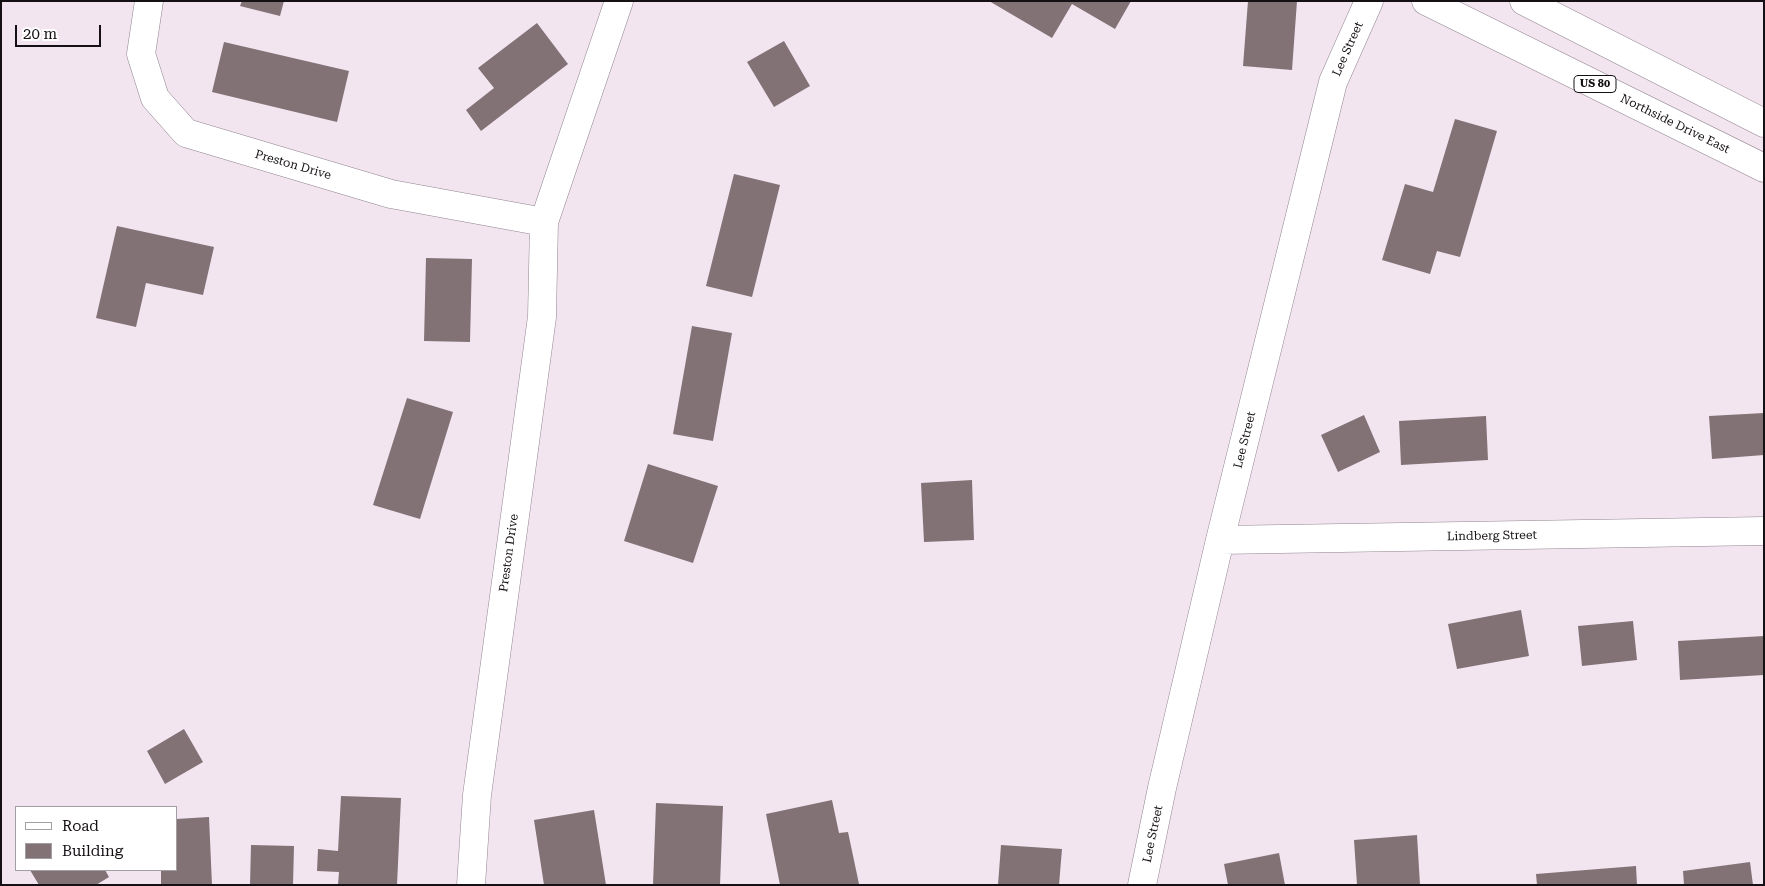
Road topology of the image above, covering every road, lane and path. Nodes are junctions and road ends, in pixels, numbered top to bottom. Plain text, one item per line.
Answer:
1 (149, 1) edge
2 (619, 1) edge
3 (1369, 1) edge
4 (1426, 1) edge
5 (1524, 1) edge
6 (1764, 123) edge
7 (1764, 168) edge
8 (544, 222) junction
9 (1764, 532) edge
10 (1220, 540) junction
11 (471, 885) edge
12 (1142, 885) edge

1 - 8 street, Preston Drive
2 - 8 street, Preston Drive
3 - 10 street, Lee Street
4 - 7 street, Northside Drive East / US 80
5 - 6 street
8 - 11 street, Preston Drive
9 - 10 street, Lindberg Street
10 - 12 street, Lee Street

